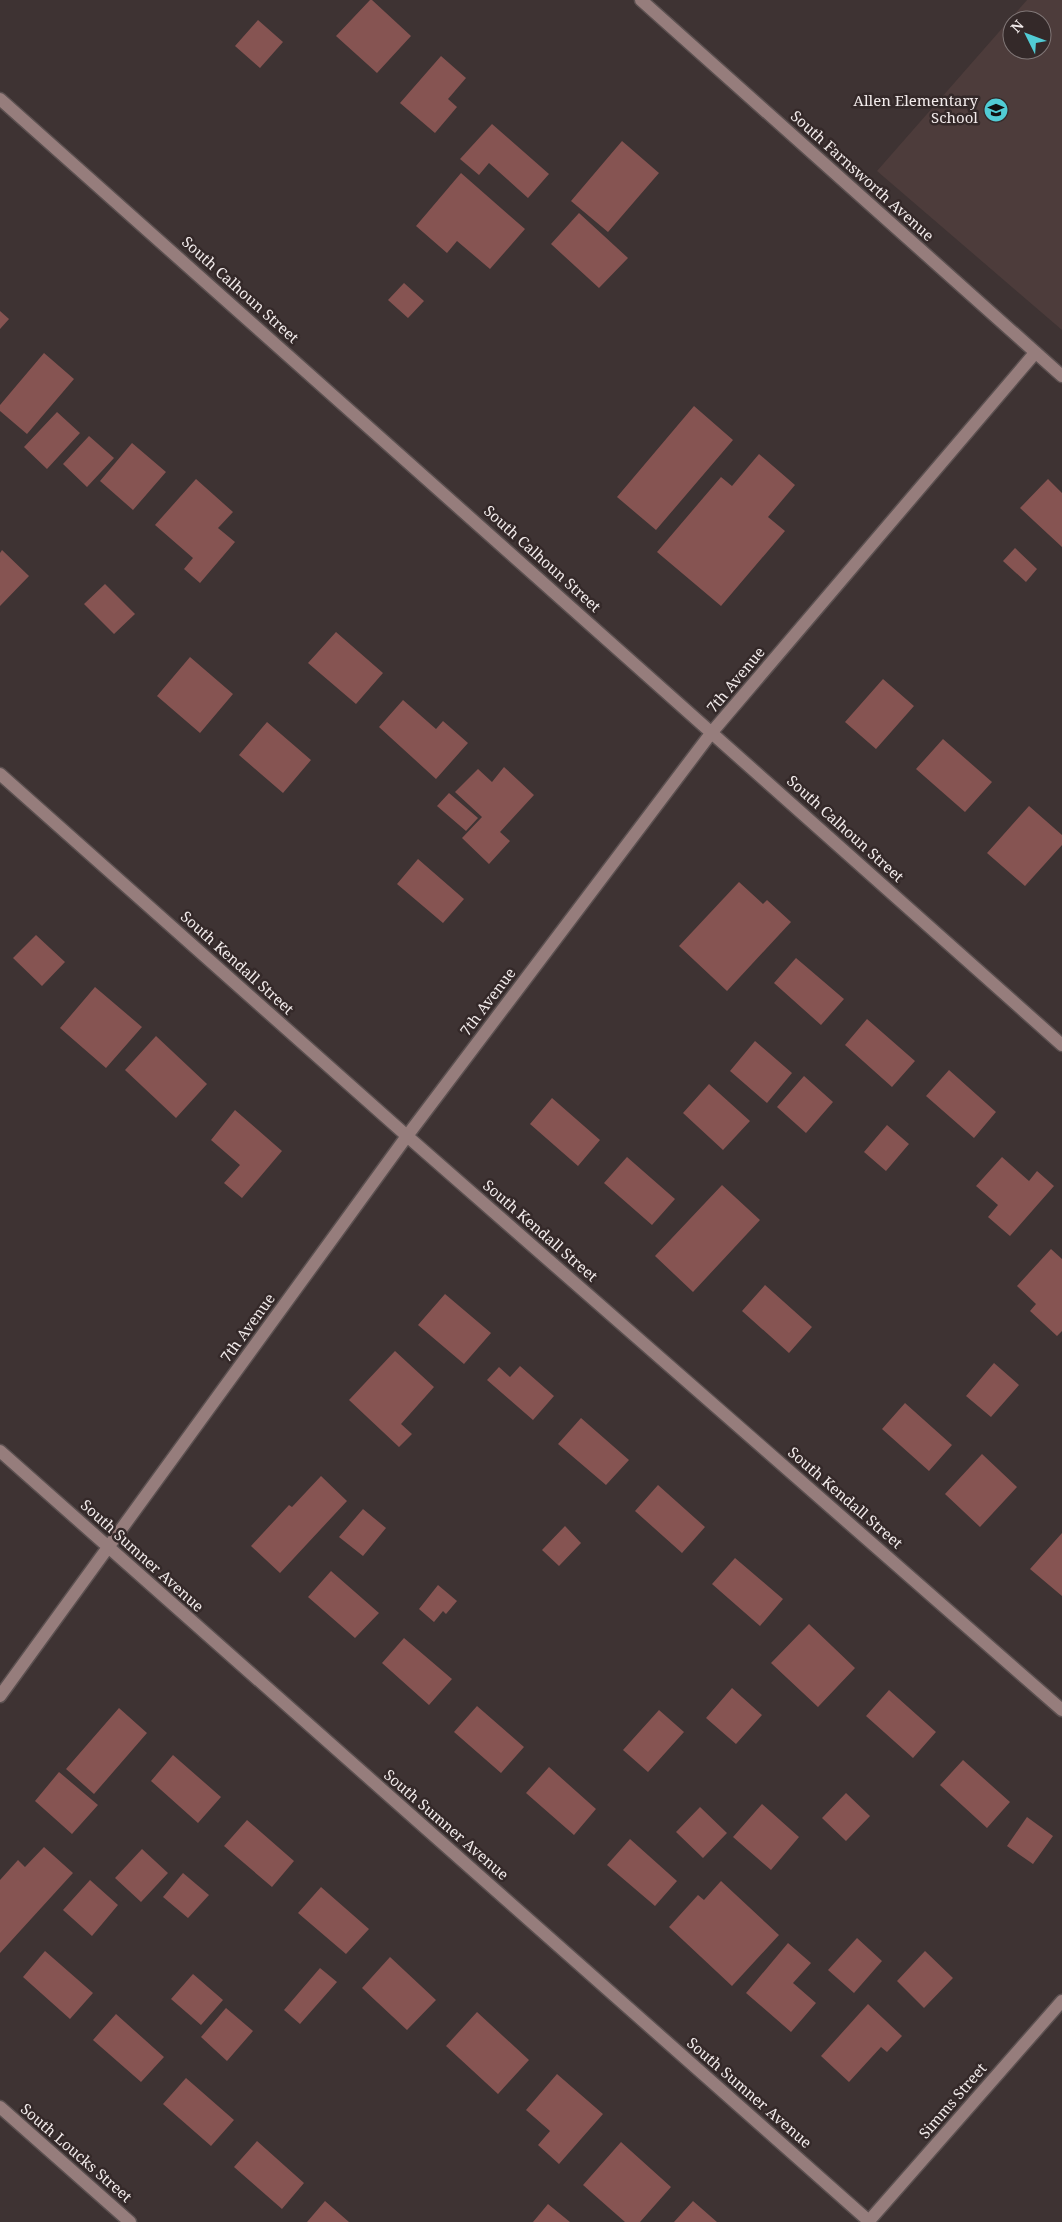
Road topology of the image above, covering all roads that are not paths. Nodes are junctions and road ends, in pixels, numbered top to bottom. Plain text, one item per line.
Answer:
1 (641, 0) edge
2 (0, 99) edge
3 (1036, 353) junction
4 (1062, 376) edge
5 (712, 732) junction
6 (0, 774) edge
7 (1062, 1045) edge
8 (407, 1136) junction
9 (0, 1451) edge
10 (108, 1548) junction
11 (0, 1696) edge
12 (1062, 1710) edge
13 (1062, 2002) edge
14 (0, 2108) edge
15 (130, 2222) edge
16 (869, 2222) edge

1 - 3 street, South Farnsworth Avenue
2 - 5 street, South Calhoun Street
3 - 4 street, South Farnsworth Avenue
3 - 5 street, 7th Avenue
5 - 7 street, South Calhoun Street
5 - 8 street, 7th Avenue
6 - 8 street, South Kendall Street
8 - 10 street, 7th Avenue
8 - 12 street, South Kendall Street
9 - 10 street, South Sumner Avenue
10 - 11 street, 7th Avenue
10 - 16 street, South Sumner Avenue
13 - 16 street, Simms Street
14 - 15 street, South Loucks Street

